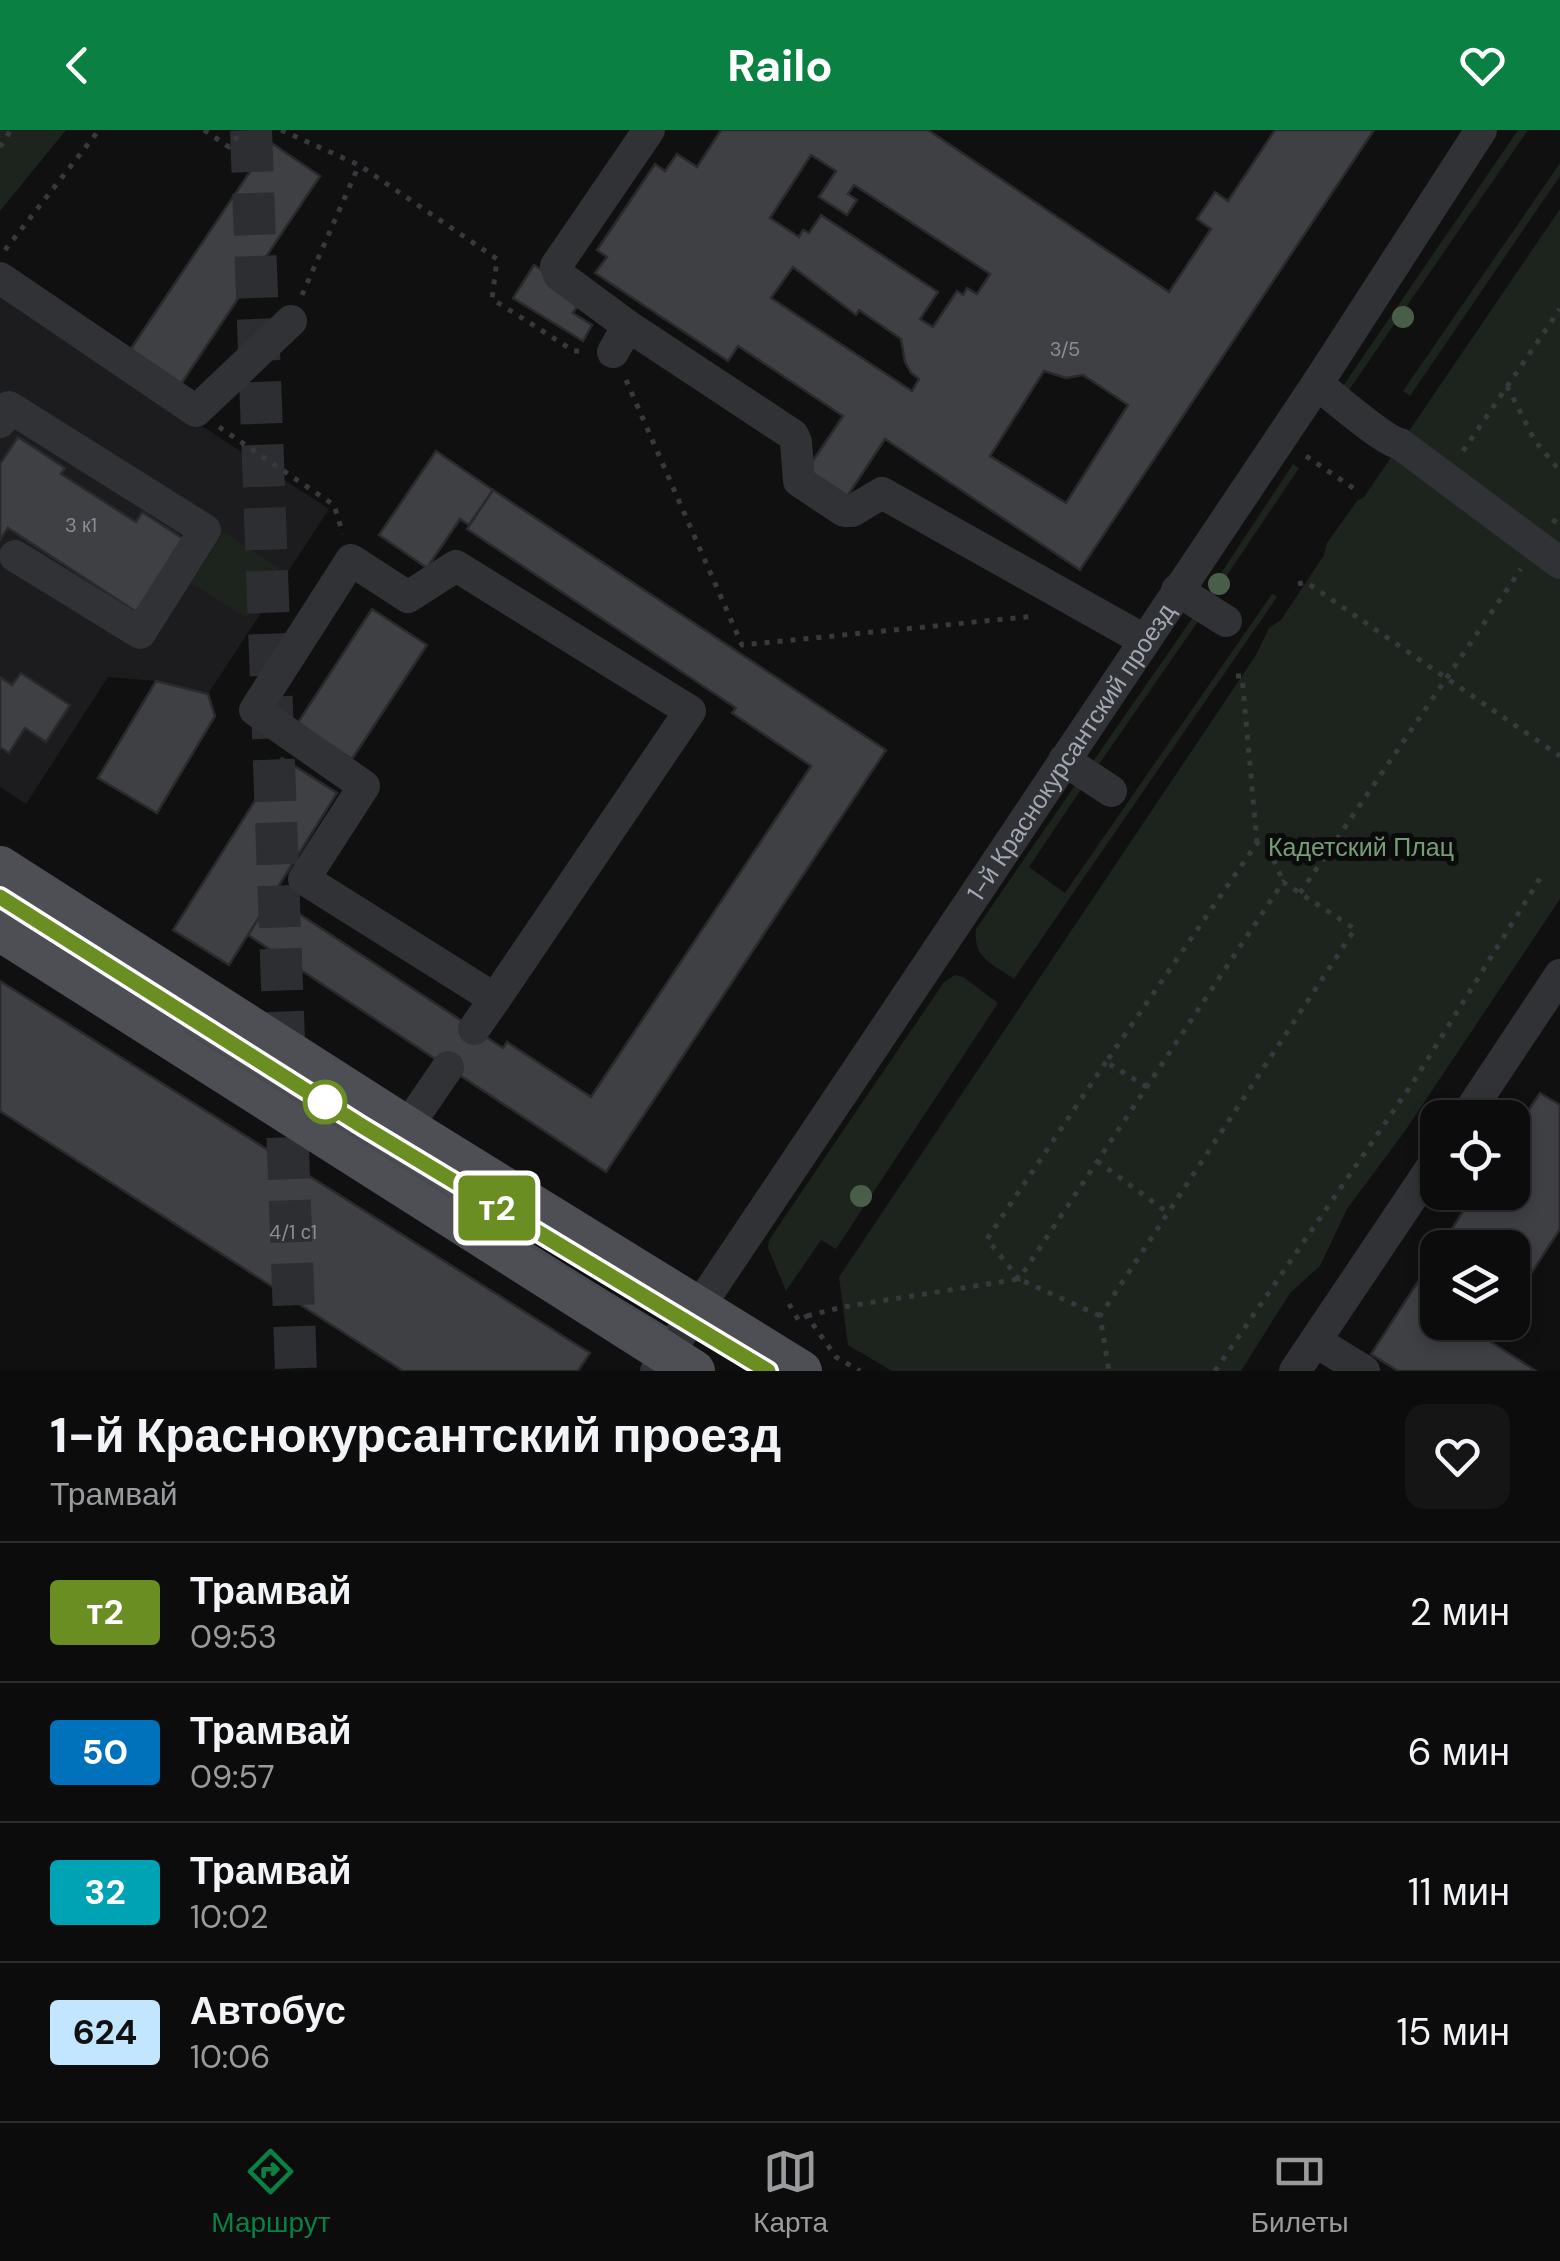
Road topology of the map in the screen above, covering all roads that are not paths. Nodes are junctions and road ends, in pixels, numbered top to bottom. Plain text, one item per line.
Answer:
1 (648, 130) edge
2 (1481, 130) edge
3 (0, 278) edge
4 (291, 321) road end
5 (1317, 384) junction
6 (0, 422) edge
7 (1549, 554) edge
8 (16, 556) dead end
9 (1177, 590) junction
10 (1226, 621) dead end
11 (1144, 640) junction
12 (1064, 760) junction
13 (1111, 791) dead end
14 (0, 868) edge
15 (0, 930) edge
16 (1560, 975) edge
17 (495, 999) junction
18 (474, 1029) dead end
19 (448, 1067) dead end
20 (1477, 1100) edge
21 (407, 1128) junction
22 (1420, 1185) edge
23 (700, 1307) junction
24 (1315, 1340) junction
25 (672, 1366) edge
26 (801, 1371) edge
27 (1295, 1371) edge
28 (1364, 1371) edge

1 - 11 street
2 - 5 street, 1-й Краснокурсантский проезд
3 - 4 street
5 - 7 street
5 - 9 street, 1-й Краснокурсантский проезд
6 - 8 street
9 - 10 street
9 - 11 street, 1-й Краснокурсантский проезд
11 - 12 street, 1-й Краснокурсантский проезд
12 - 13 street
12 - 23 street, 1-й Краснокурсантский проезд
14 - 21 main road
15 - 25 main road
16 - 20 street
17 - 17 street
17 - 18 street
19 - 21 street
21 - 23 main road
22 - 24 street
23 - 25 street, 1-й Краснокурсантский проезд
23 - 26 main road
24 - 27 street
24 - 28 street

